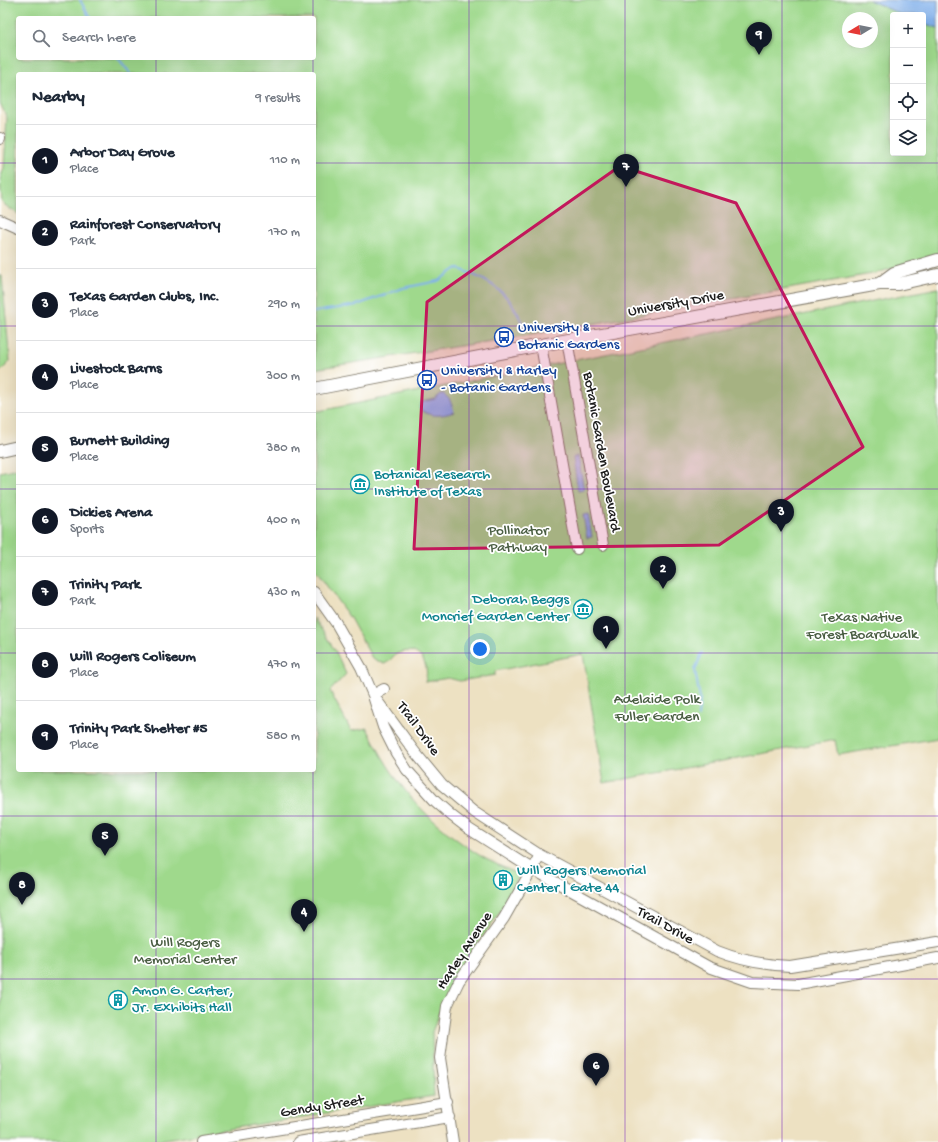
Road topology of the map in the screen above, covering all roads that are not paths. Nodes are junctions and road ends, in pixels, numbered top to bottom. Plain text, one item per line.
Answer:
1 (0, 220) edge
2 (16, 227) edge
3 (938, 260) edge
4 (938, 275) edge
5 (879, 284) junction
6 (567, 340) junction
7 (541, 345) junction
8 (316, 389) edge
9 (16, 447) edge
10 (0, 451) edge
11 (603, 545) dead end
12 (577, 549) dead end
13 (316, 595) edge
14 (384, 689) dead end
15 (373, 694) junction
16 (540, 854) junction
17 (532, 869) junction
18 (938, 942) edge
19 (938, 958) edge
20 (813, 962) junction
21 (816, 980) junction
22 (448, 1102) junction
23 (450, 1117) junction
24 (201, 1142) edge
25 (298, 1142) edge
26 (453, 1142) edge

1 - 2 street
3 - 5 main road, University Drive
4 - 5 main road, University Drive
5 - 6 main road, University Drive
6 - 7 main road, University Drive
6 - 11 street, Botanic Garden Boulevard
7 - 8 main road, University Drive
7 - 12 street
9 - 10 main road
13 - 15 street, Trail Drive
14 - 15 street
15 - 16 street, Trail Drive
15 - 17 street, Trail Drive
16 - 17 street, Harley Avenue
16 - 20 street, Trail Drive
17 - 21 street, Trail Drive
17 - 22 street, Harley Avenue
18 - 20 street, Trail Drive
19 - 21 street, Trail Drive
20 - 21 street
22 - 23 street, Harley Avenue
22 - 24 street, Gendy Street
23 - 25 street, Gendy Street
23 - 26 street, Harley Avenue

